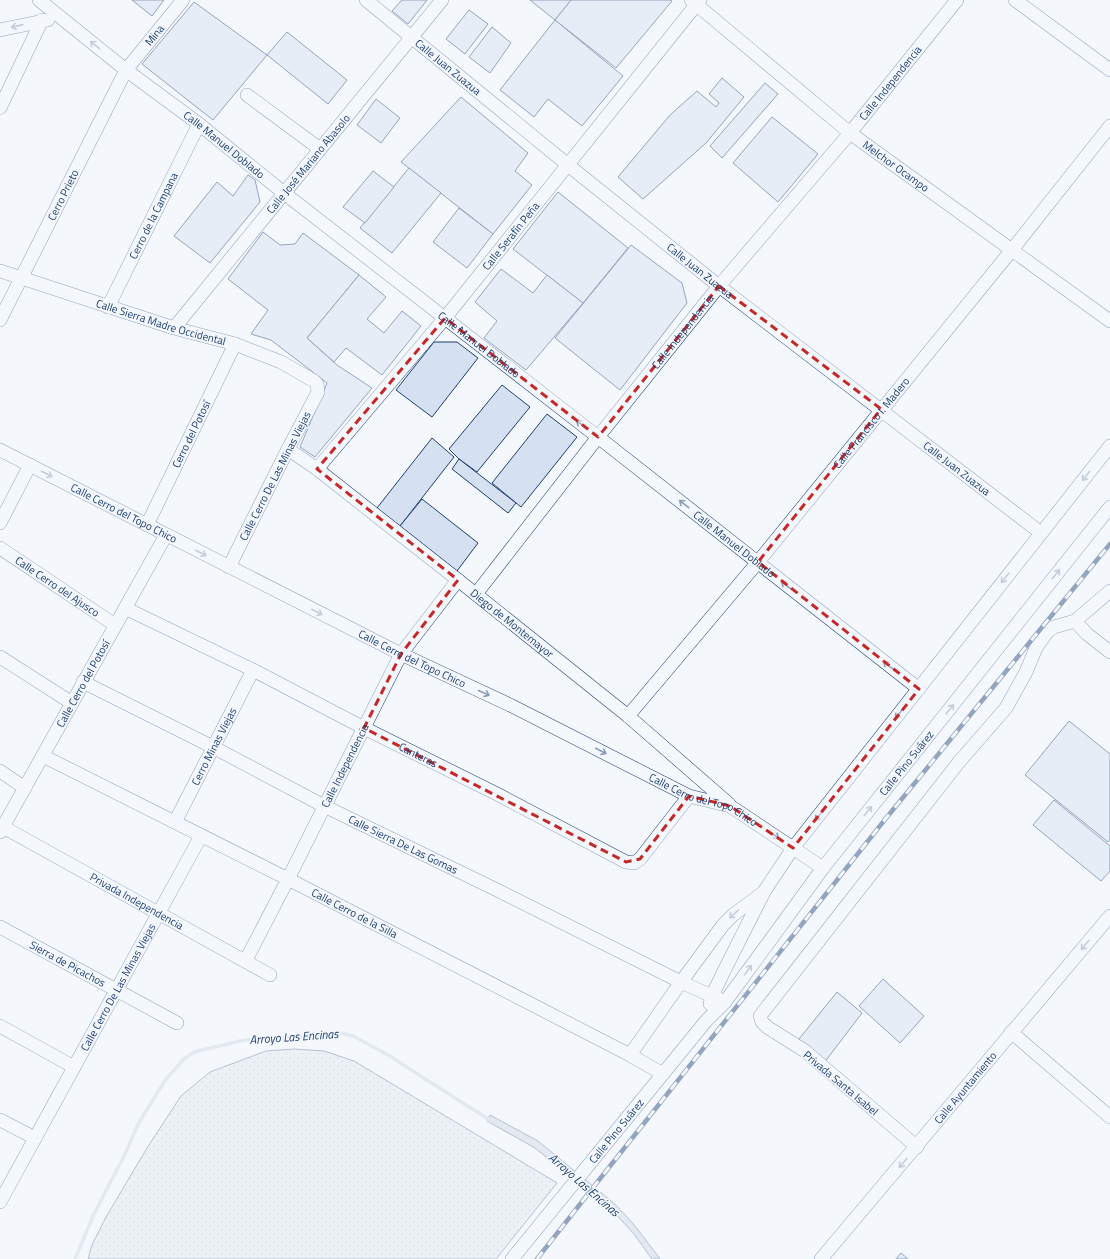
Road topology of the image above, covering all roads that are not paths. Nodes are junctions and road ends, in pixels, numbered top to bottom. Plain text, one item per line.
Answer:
1 (38, 0) edge
2 (183, 0) edge
3 (366, 0) edge
4 (442, 0) edge
5 (957, 0) edge
6 (1016, 0) edge
7 (696, 2) edge
8 (62, 18) junction
9 (42, 20) junction
10 (0, 30) edge
11 (412, 36) junction
12 (126, 70) junction
13 (1110, 70) edge
14 (247, 95) dead end
15 (0, 108) edge
16 (199, 124) junction
17 (1110, 126) edge
18 (850, 133) junction
19 (320, 149) junction
20 (568, 165) junction
21 (284, 193) junction
22 (1011, 251) junction
23 (0, 271) edge
24 (20, 278) junction
25 (719, 286) junction
26 (108, 307) junction
27 (444, 318) junction
28 (0, 320) edge
29 (1110, 321) edge
30 (174, 328) junction
31 (235, 344) junction
32 (317, 384) joint
33 (881, 409) junction
34 (598, 437) junction
35 (1110, 446) edge
36 (288, 449) junction
37 (0, 450) edge
38 (30, 466) junction
39 (317, 469) junction
40 (1110, 507) edge
41 (0, 523) edge
42 (147, 525) junction
43 (1041, 533) junction
44 (166, 535) junction
45 (0, 548) edge
46 (758, 562) junction
47 (229, 567) junction
48 (458, 580) junction
49 (1110, 591) edge
50 (476, 594) junction
51 (125, 608) junction
52 (1075, 621) junction
53 (115, 625) junction
54 (1110, 652) edge
55 (401, 654) junction
56 (0, 657) edge
57 (253, 670) junction
58 (83, 682) junction
59 (919, 689) junction
60 (72, 703) junction
61 (628, 716) junction
62 (364, 728) junction
63 (213, 747) junction
64 (43, 756) junction
65 (0, 772) edge
66 (25, 788) junction
67 (689, 796) junction
68 (324, 806) junction
69 (730, 806) junction
70 (175, 822) junction
71 (1, 829) edge
72 (202, 836) junction
73 (793, 848) junction
74 (823, 868) junction
75 (288, 879) junction
76 (765, 890) junction
77 (159, 913) junction
78 (1110, 916) edge
79 (0, 927) edge
80 (246, 960) junction
81 (270, 975) dead end
82 (681, 982) junction
83 (116, 990) junction
84 (712, 996) junction
85 (725, 1002) junction
86 (706, 1021) junction
87 (177, 1023) dead end
88 (0, 1026) edge
89 (1011, 1032) junction
90 (630, 1055) junction
91 (74, 1067) junction
92 (663, 1074) junction
93 (1110, 1117) edge
94 (0, 1120) edge
95 (35, 1138) junction
96 (917, 1147) junction
97 (0, 1202) edge
98 (512, 1259) edge
99 (821, 1259) edge

1 - 8 street, Calle Manuel Doblado
2 - 12 street, Mina
3 - 11 street, Calle Juan Zuazua
4 - 11 street, Calle José Mariano Abasolo
5 - 18 street, Calle Independencia
6 - 13 street
7 - 18 street, Melchor Ocampo
7 - 20 street, Calle Serafín Peña
8 - 9 street
12 -> 8 street, Calle Manuel Doblado
9 -> 10 street
9 - 15 street
11 - 19 street, Calle José Mariano Abasolo
11 - 20 street, Calle Juan Zuazua
12 - 16 street, Calle Manuel Doblado
12 - 24 street, Cerro Prieto
14 - 19 street
16 - 21 street, Calle Manuel Doblado
16 - 26 street, Cerro de la Campana
17 - 22 street, Calle Francisco I. Madero
18 - 22 street, Melchor Ocampo
18 - 25 street, Calle Independencia
19 - 21 street, Calle José Mariano Abasolo
20 - 25 street, Calle Juan Zuazua
20 - 27 street, Calle Serafín Peña
21 - 27 street, Calle Manuel Doblado
21 - 30 street, Calle José Mariano Abasolo
22 - 29 street, Melchor Ocampo
22 - 33 street, Calle Francisco I. Madero
23 - 24 street, Calle Sierra Madre Occidental
24 - 26 street, Calle Sierra Madre Occidental
24 - 28 street, Cerro Prieto
25 - 33 street, Calle Juan Zuazua
25 - 34 street, Calle Independencia
26 - 30 street, Calle Sierra Madre Occidental
34 -> 27 street, Calle Manuel Doblado
27 - 39 street, Calle Serafín Peña
30 - 31 street, Calle Sierra Madre Occidental
31 - 32 street, Calle Sierra Madre Occidental
31 - 42 street, Cerro del Potosí
32 - 36 street, Calle Cerro De Las Minas Viejas
33 - 43 street, Calle Juan Zuazua
33 - 46 street, Calle Francisco I. Madero
46 -> 34 street, Calle Manuel Doblado
34 - 50 street, Calle Independencia
35 -> 43 street, Calle Pino Suárez
36 - 39 street, Diego de Montemayor
36 - 47 street, Calle Cerro De Las Minas Viejas
37 - 38 street, Calle Cerro del Topo Chico
38 - 41 street
38 -> 42 street, Calle Cerro del Topo Chico
39 - 48 street, Diego de Montemayor
74 -> 40 street, Calle Pino Suárez
42 - 44 street, Calle Cerro del Topo Chico
43 -> 59 street, Calle Pino Suárez
44 -> 47 street, Calle Cerro del Topo Chico
44 - 51 street, Calle Cerro del Potosí
45 - 53 street, Calle Cerro del Ajusco
59 -> 46 street, Calle Manuel Doblado
46 - 61 street, Calle Francisco I. Madero
47 -> 55 street, Calle Cerro del Topo Chico
48 - 50 street, Diego de Montemayor
48 - 55 street, Calle Independencia
49 - 52 street
50 - 61 street, Diego de Montemayor
51 - 53 street, Calle Cerro del Potosí
51 - 57 street, Canteras
52 - 54 street
52 - 96 street, Privada Santa Isabel
53 - 58 street, Calle Cerro del Potosí
55 - 62 street, Calle Independencia
55 -> 67 street, Calle Cerro del Topo Chico
56 - 60 street
57 - 62 street, Canteras
57 - 63 street, Cerro Minas Viejas
58 - 60 street, Calle Cerro del Potosí
58 - 63 street, Calle Sierra De Las Gomas
59 -> 73 street, Calle Pino Suárez
60 - 64 street, Calle Cerro del Potosí
61 - 69 street, Diego de Montemayor
62 - 67 street, Canteras
62 - 68 street, Calle Independencia
63 - 68 street, Calle Sierra De Las Gomas
63 - 70 street, Cerro Minas Viejas
64 - 66 street, Calle Cerro del Potosí
64 - 70 street, Calle Cerro de la Silla
65 - 66 street
66 - 71 street, Calle Cerro del Potosí
67 - 69 street, Calle Cerro del Topo Chico
68 - 75 street, Calle Independencia
68 - 82 street, Calle Sierra De Las Gomas
69 -> 73 street, Calle Cerro del Topo Chico
70 - 72 street, Calle Cerro de la Silla
71 - 77 street, Privada Independencia
72 - 75 street, Calle Cerro de la Silla
72 - 77 street, Calle Cerro De Las Minas Viejas
73 - 74 street, Calle Cerro del Topo Chico
73 - 76 street, Calle Pino Suárez
85 -> 74 street, Calle Pino Suárez
75 - 80 street, Calle Independencia
75 - 90 street, Calle Cerro de la Silla
76 -> 82 street, Calle Pino Suárez
76 - 84 street, Calle Pino Suárez
77 - 80 street, Privada Independencia
77 - 83 street, Calle Cerro De Las Minas Viejas
78 -> 89 street, Calle Ayuntamiento
79 - 83 street, Sierra de Picachos
80 - 81 street, Privada Independencia
82 - 84 street, Calle Sierra De Las Gomas
82 - 90 street, Calle Pino Suárez
83 - 87 street, Sierra de Picachos
83 - 91 street, Calle Cerro De Las Minas Viejas
84 - 85 street, Calle Sierra De Las Gomas
84 - 86 street, Calle Pino Suárez
85 - 86 street, Calle Pino Suárez
86 - 92 street, Calle Pino Suárez
88 - 91 street
89 - 93 street
89 - 96 street, Calle Ayuntamiento
90 - 92 street, Calle Cerro de la Silla
91 - 95 street, Calle Cerro De Las Minas Viejas
92 - 98 street, Calle Pino Suárez
94 - 95 street
95 - 97 street, Calle Cerro De Las Minas Viejas
96 -> 99 street, Calle Ayuntamiento

